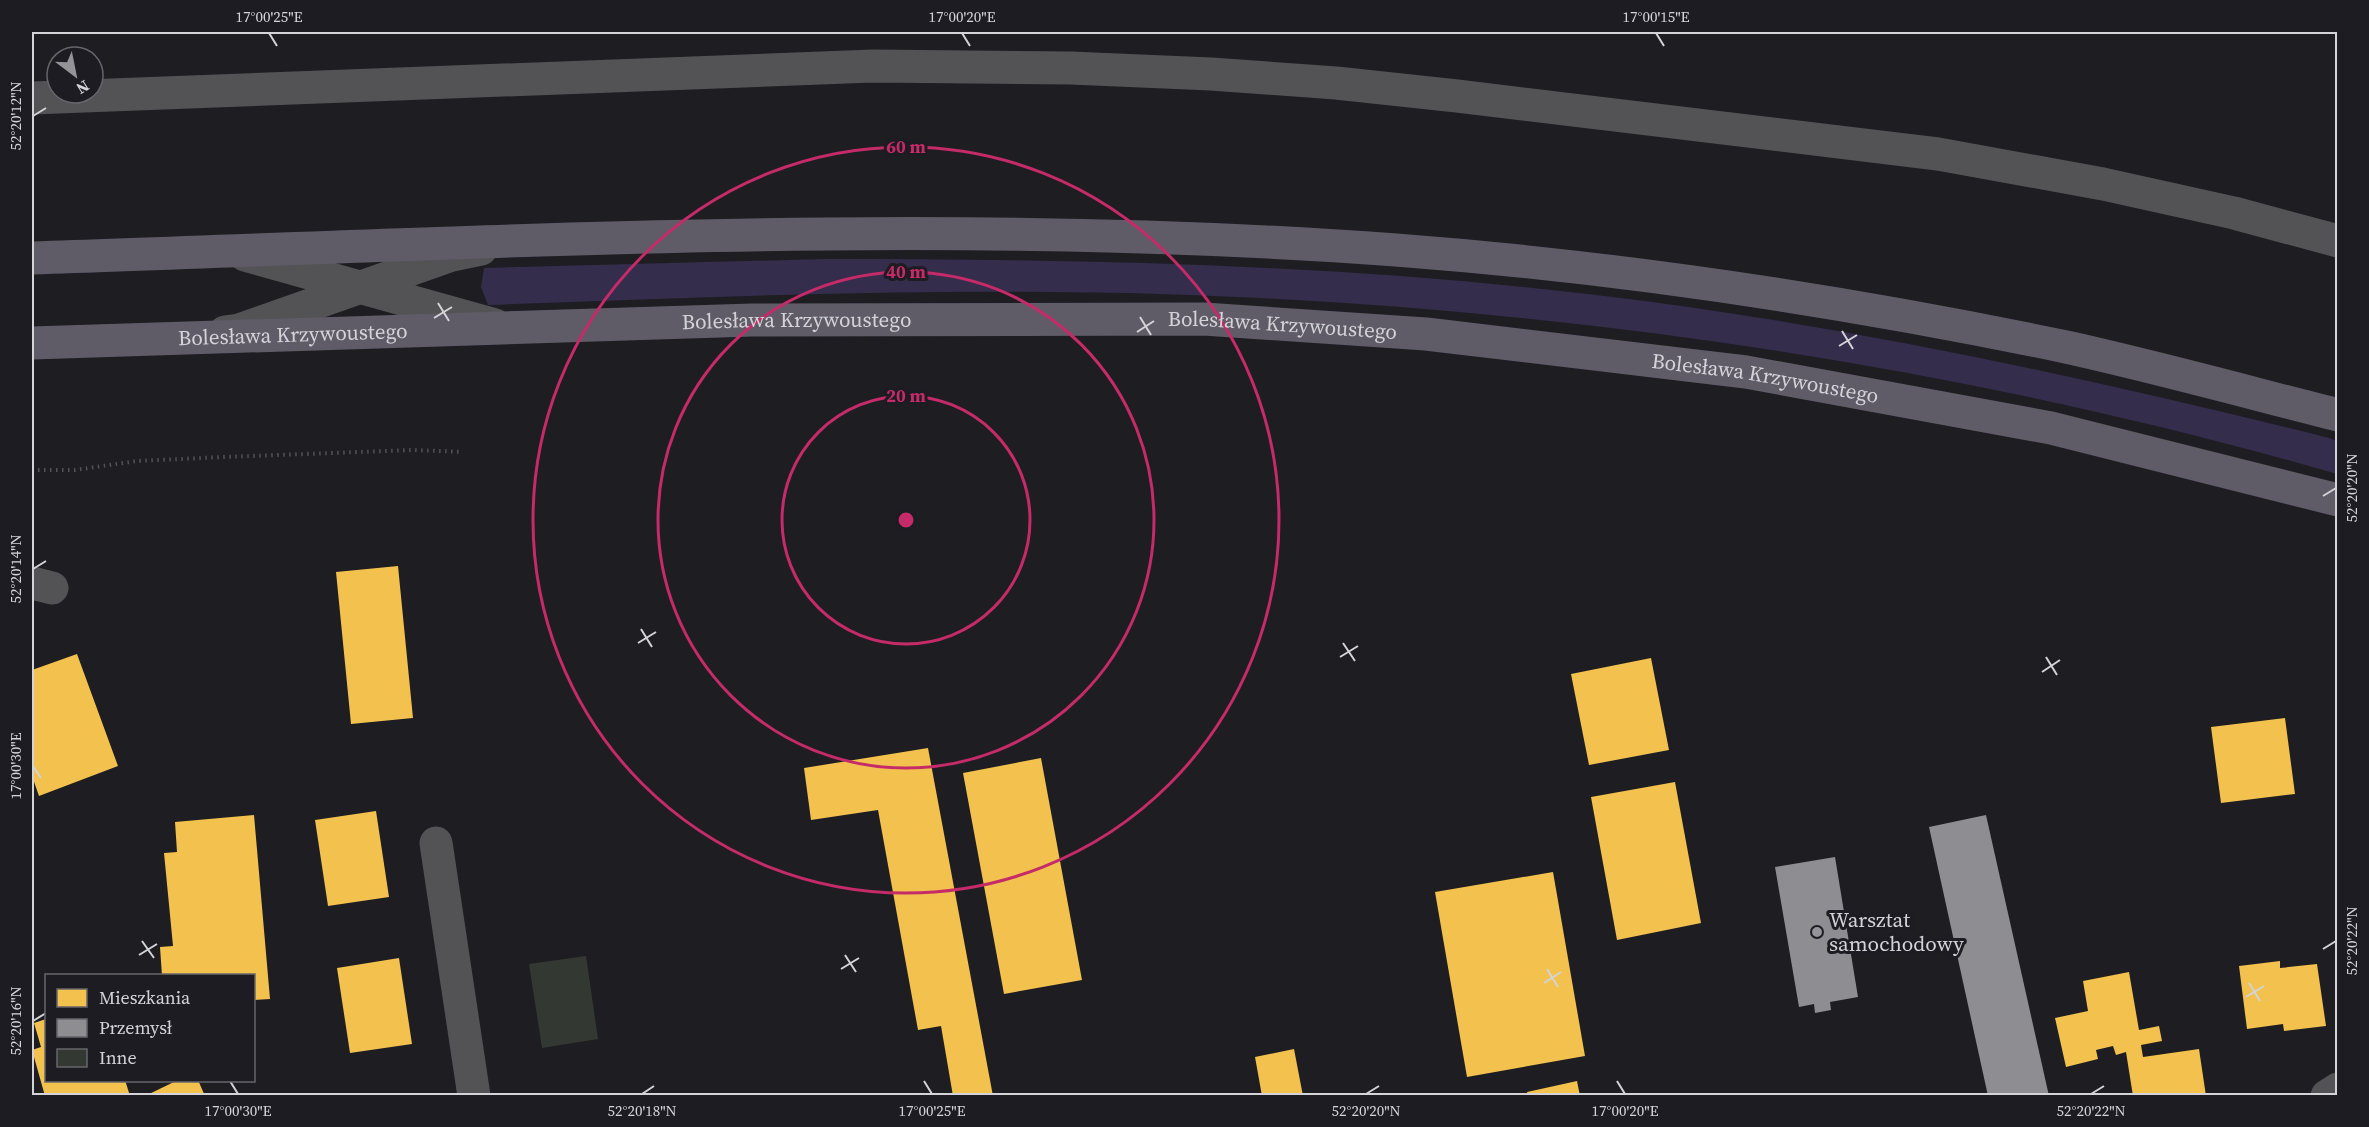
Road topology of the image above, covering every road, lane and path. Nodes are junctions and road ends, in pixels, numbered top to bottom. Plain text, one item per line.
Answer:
1 (32, 98) edge
2 (2337, 241) edge
3 (522, 242) junction
4 (219, 252) junction
5 (32, 258) edge
6 (361, 287) junction
7 (518, 326) junction
8 (203, 336) junction
9 (32, 342) edge
10 (2337, 415) edge
11 (463, 452) dead end
12 (32, 470) edge
13 (2337, 500) edge
14 (436, 843) dead end
15 (2337, 1089) edge
16 (474, 1095) edge
17 (2327, 1095) edge

1 - 2 street
3 - 4 highway
3 - 6 street
3 - 10 highway
4 - 5 highway
4 - 6 street
6 - 7 street
6 - 8 street
7 - 8 highway, Bolesława Krzywoustego
7 - 13 highway, Bolesława Krzywoustego
8 - 9 highway, Bolesława Krzywoustego
11 - 12 path
14 - 16 street
15 - 17 street

